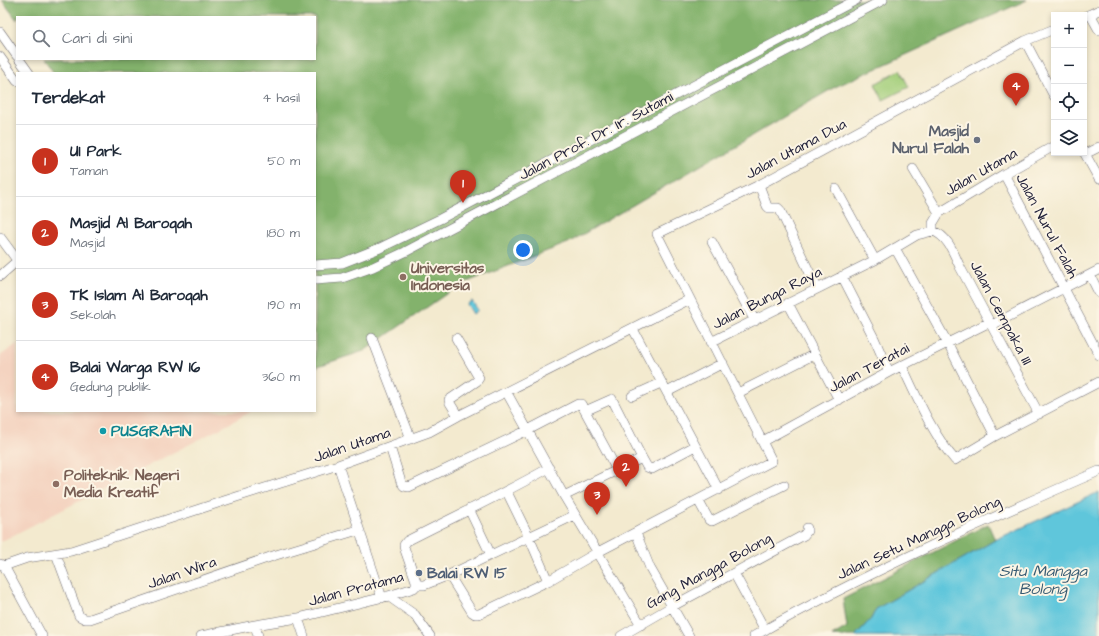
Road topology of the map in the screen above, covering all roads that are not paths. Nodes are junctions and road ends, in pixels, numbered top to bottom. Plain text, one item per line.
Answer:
1 (856, 0) edge
2 (883, 0) edge
3 (1099, 10) edge
4 (1087, 15) edge
5 (1051, 30) edge
6 (1099, 30) edge
7 (0, 32) edge
8 (1025, 40) junction
9 (16, 55) edge
10 (0, 57) edge
11 (20, 60) edge
12 (28, 71) edge
13 (16, 80) edge
14 (1051, 90) edge
15 (1099, 147) edge
16 (1051, 148) edge
17 (1087, 152) edge
18 (1087, 156) edge
19 (913, 169) dead end
20 (1004, 174) junction
21 (1099, 179) edge
22 (759, 185) junction
23 (836, 189) dead end
24 (939, 213) junction
25 (933, 231) junction
26 (0, 237) edge
27 (712, 242) dead end
28 (895, 248) junction
29 (16, 260) edge
30 (875, 260) junction
31 (16, 262) edge
32 (316, 266) edge
33 (1099, 270) edge
34 (1090, 275) junction
35 (0, 276) edge
36 (842, 276) junction
37 (316, 280) edge
38 (817, 288) junction
39 (1064, 288) junction
40 (1099, 293) edge
41 (690, 299) junction
42 (788, 303) junction
43 (754, 321) junction
44 (991, 324) junction
45 (633, 329) junction
46 (372, 338) dead end
47 (456, 338) dead end
48 (712, 342) junction
49 (947, 342) junction
50 (815, 354) junction
51 (1099, 355) edge
52 (723, 363) junction
53 (902, 366) junction
54 (889, 372) junction
55 (1099, 382) edge
56 (661, 383) junction
57 (507, 392) junction
58 (667, 392) junction
59 (738, 393) junction
60 (632, 396) dead end
61 (839, 400) junction
62 (585, 411) junction
63 (1039, 414) junction
64 (458, 416) junction
65 (528, 430) junction
66 (995, 436) junction
67 (411, 439) junction
68 (763, 441) junction
69 (695, 446) junction
70 (390, 447) junction
71 (642, 458) junction
72 (338, 465) junction
73 (550, 468) junction
74 (617, 470) junction
75 (1099, 471) edge
76 (784, 485) dead end
77 (718, 490) junction
78 (506, 492) junction
79 (564, 496) junction
80 (698, 500) junction
81 (469, 509) junction
82 (575, 515) junction
83 (807, 528) dead end
84 (358, 530) junction
85 (636, 533) junction
86 (529, 537) junction
87 (598, 552) junction
88 (56, 554) junction
89 (491, 555) junction
90 (2, 565) edge
91 (734, 573) junction
92 (449, 575) junction
93 (548, 580) junction
94 (416, 585) junction
95 (385, 597) junction
96 (671, 607) junction
97 (298, 618) junction
98 (255, 625) junction
99 (641, 625) junction
100 (765, 630) junction
101 (42, 636) edge
102 (201, 636) edge
103 (258, 636) edge
104 (304, 636) edge
105 (430, 636) edge
106 (621, 636) edge
107 (689, 636) edge
108 (754, 636) edge

1 - 32 street, Jalan Prof. Dr. Ir. Sutami
2 - 37 street, Jalan Prof. Dr. Ir. Sutami
3 - 4 street
4 - 6 street
5 - 8 street, Jalan Utama Dua
7 - 9 street
8 - 14 street
8 - 22 street, Jalan Utama Dua
10 - 13 street
11 - 12 street
15 - 17 street
16 - 20 street, Jalan Utama
18 - 21 street
19 - 24 street
20 - 24 street, Jalan Utama
20 - 39 street, Jalan Nurul Falah
22 - 38 street
22 - 41 street, Jalan Utama Dua
23 - 30 street
24 - 25 street, Jalan Utama
25 - 28 street, Jalan Bunga Raya
25 - 44 street, Jalan Cempaka III
26 - 29 street
27 - 43 street
28 - 30 street, Jalan Bunga Raya
28 - 49 street
30 - 36 street, Jalan Bunga Raya
31 - 35 street
33 - 34 street
34 - 39 street
34 - 40 street
36 - 38 street, Jalan Bunga Raya
36 - 54 street
38 - 42 street, Jalan Bunga Raya
39 - 44 street, Jalan Teratai
39 - 51 street, Jalan Nurul Falah
41 - 45 street, Jalan Utama
41 - 48 street, Jalan Utama Dua
42 - 43 street, Jalan Bunga Raya
42 - 50 street
43 - 48 street, Jalan Bunga Raya
44 - 49 street, Jalan Teratai
44 - 63 street, Jalan Cempaka III
45 - 56 street
45 - 57 street, Jalan Utama
46 - 67 street
47 - 64 street
48 - 52 street, Jalan Bunga Raya
49 - 53 street, Jalan Teratai
49 - 66 street
50 - 59 street
50 - 61 street
52 - 58 street
52 - 59 street, Jalan Bunga Raya
53 - 54 street, Jalan Teratai
53 - 66 street
54 - 61 street, Jalan Teratai
55 - 63 street
56 - 58 street
56 - 60 street
57 - 64 street, Jalan Utama
57 - 65 street
58 - 69 street
59 - 68 street, Jalan Bunga Raya
61 - 68 street, Jalan Teratai
62 - 65 street
62 - 71 street
62 - 74 street
63 - 66 street
64 - 67 street, Jalan Utama
65 - 70 street
65 - 73 street
67 - 70 street, Jalan Utama
68 - 77 street, Jalan Bunga Raya
69 - 71 street
69 - 77 street
70 - 72 street, Jalan Utama
71 - 74 street
72 - 84 street
72 - 88 street, Jalan Utama
73 - 78 street
73 - 79 street
74 - 79 street
75 - 100 street, Jalan Setu Mangga Bolong
76 - 80 street
77 - 80 street
78 - 81 street
78 - 86 street
79 - 82 street
80 - 85 street
81 - 89 street
81 - 94 street
82 - 86 street, Jalan Pratama
82 - 87 street
83 - 91 street, Gang Mangga Bolong
84 - 88 street, Jalan Wira
84 - 95 street
85 - 87 street
85 - 96 street
86 - 89 street, Jalan Pratama
86 - 93 street
87 - 93 street
87 - 99 street
88 - 90 street, Jalan Utama
89 - 92 street, Jalan Pratama
90 - 101 street
91 - 96 street, Gang Mangga Bolong
91 - 100 street
92 - 93 street
92 - 94 street, Jalan Pratama
94 - 95 street, Jalan Pratama
95 - 97 street, Jalan Pratama
95 - 105 street
96 - 99 street, Gang Mangga Bolong
96 - 107 street
97 - 98 street, Jalan Pratama
97 - 104 street
98 - 102 street, Jalan Pratama
98 - 103 street
99 - 106 street, Gang Mangga Bolong
100 - 108 street, Jalan Setu Mangga Bolong

